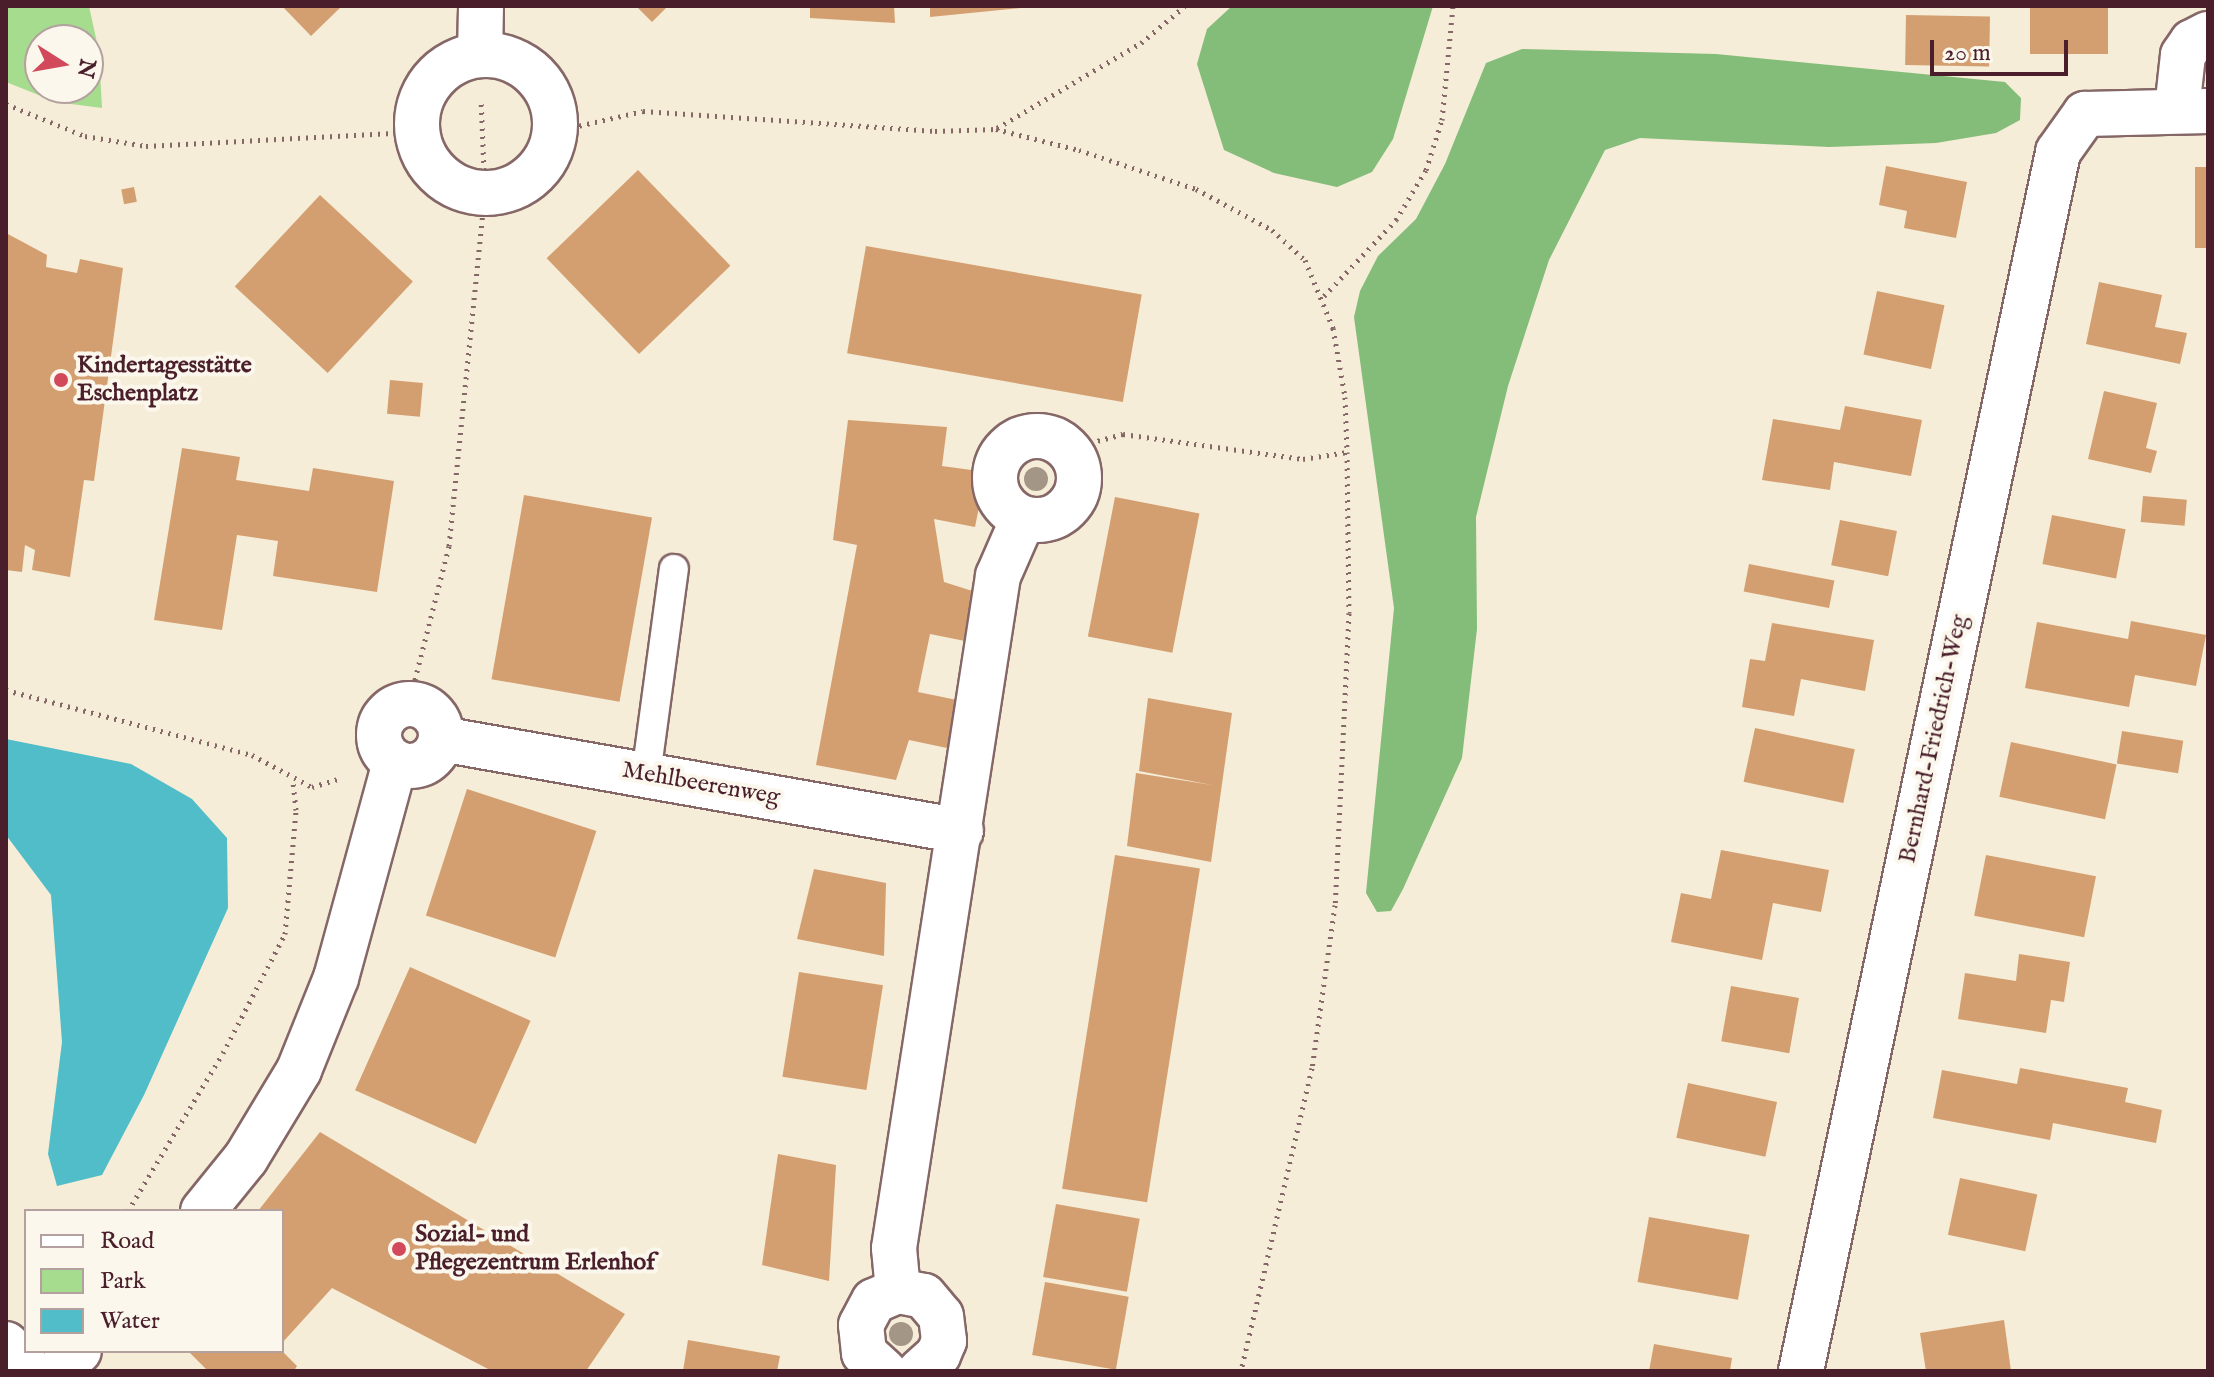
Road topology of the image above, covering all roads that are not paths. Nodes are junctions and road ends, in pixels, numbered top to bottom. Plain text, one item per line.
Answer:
1 (481, 6) edge
2 (2208, 34) edge
3 (480, 55) junction
4 (2192, 110) edge
5 (1023, 519) junction
6 (674, 569) dead end
7 (441, 739) junction
8 (388, 756) junction
9 (646, 775) junction
10 (961, 831) junction
11 (205, 1209) edge
12 (898, 1291) junction
13 (6, 1344) edge
14 (77, 1353) edge
15 (30, 1371) edge
16 (58, 1371) edge
17 (884, 1371) edge
18 (920, 1371) edge
19 (1801, 1371) edge

1 - 3 street
2 - 4 street
3 - 3 street
4 - 19 street, Bernhard-Friedrich-Weg
5 - 5 street
5 - 10 street
6 - 9 lane
7 - 8 street
7 - 8 street
7 - 9 street, Mehlbeerenweg
8 - 11 street
9 - 10 street, Mehlbeerenweg
10 - 12 street
12 - 17 street
12 - 18 street
13 - 15 street
14 - 16 street

